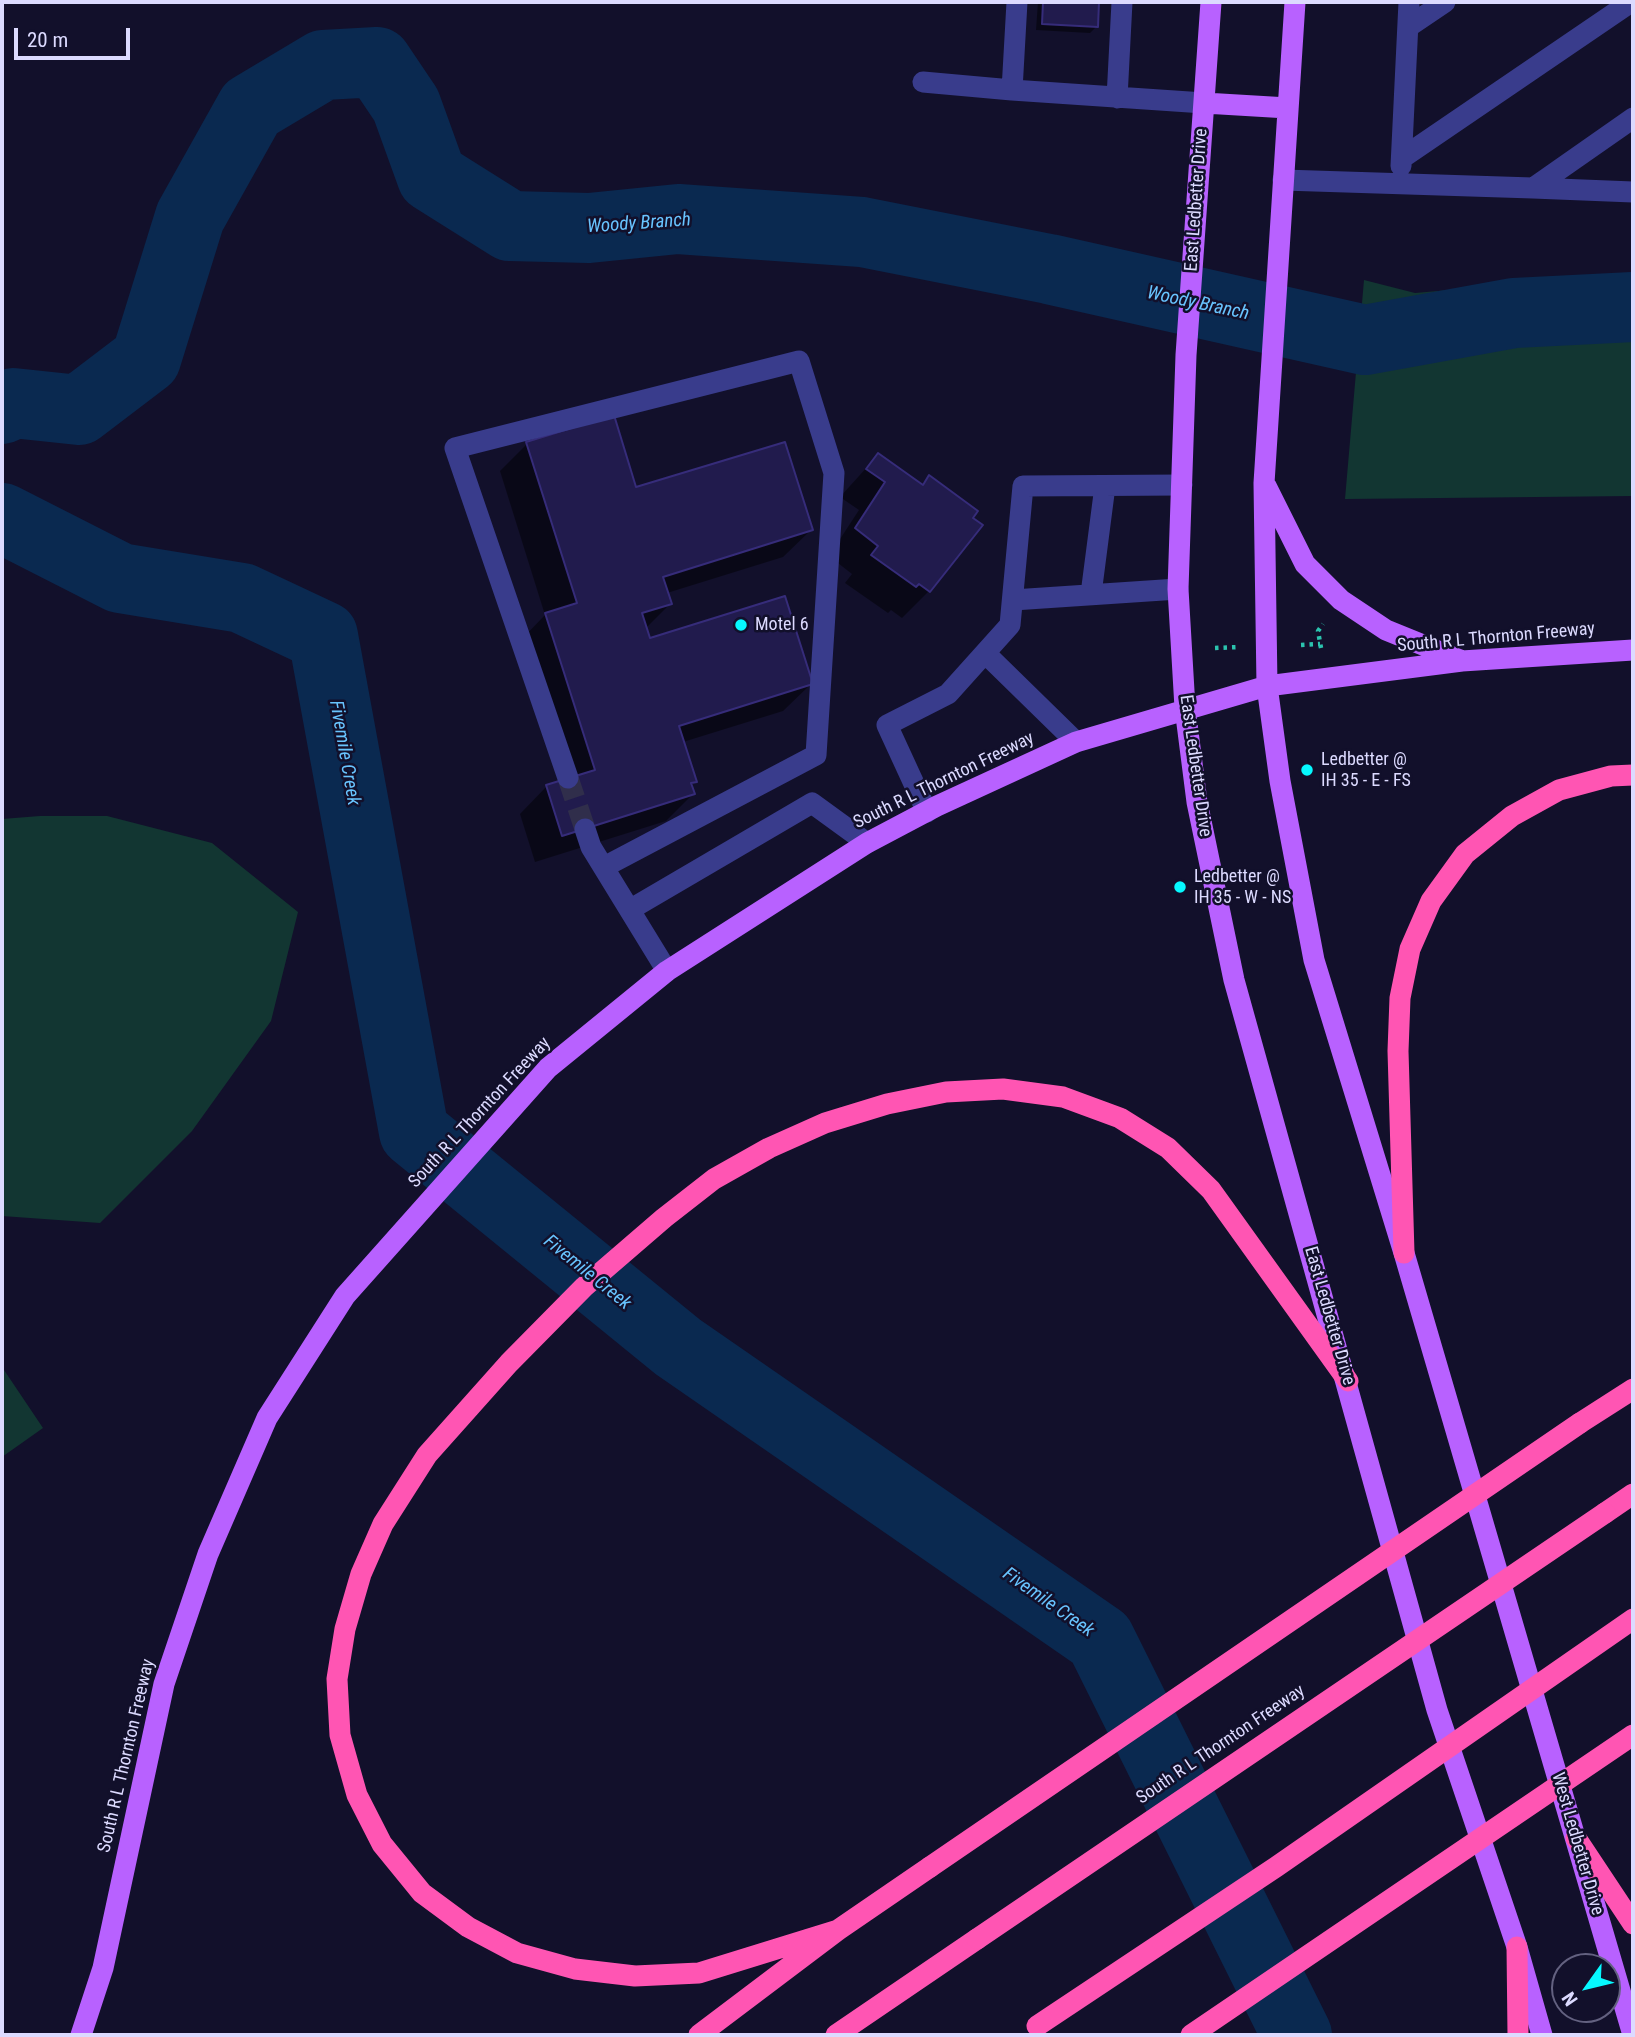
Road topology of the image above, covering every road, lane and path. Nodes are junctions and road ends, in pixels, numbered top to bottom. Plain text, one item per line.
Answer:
1 (1017, 2) edge
2 (1122, 2) edge
3 (1211, 2) edge
4 (1295, 2) edge
5 (1409, 2) edge
6 (1445, 2) edge
7 (1630, 2) edge
8 (1408, 27) junction
9 (923, 82) dead end
10 (1012, 90) junction
11 (1117, 98) junction
12 (1204, 103) junction
13 (1288, 108) junction
14 (1633, 118) edge
15 (1402, 159) junction
16 (1283, 180) junction
17 (1401, 182) junction
18 (1533, 188) junction
19 (1633, 192) edge
20 (1264, 483) junction
21 (1182, 485) junction
22 (1105, 486) junction
23 (1178, 589) junction
24 (1091, 594) junction
25 (1013, 600) junction
26 (1330, 615) dead end
27 (1301, 645) dead end
28 (1241, 647) dead end
29 (1215, 648) dead end
30 (1633, 650) edge
31 (985, 653) junction
32 (1462, 661) junction
33 (1267, 686) junction
34 (1185, 708) junction
35 (1076, 742) junction
36 (1633, 775) edge
37 (568, 778) tunnel mouth
38 (927, 812) junction
39 (585, 829) tunnel mouth
40 (867, 843) junction
41 (604, 867) junction
42 (631, 909) junction
43 (667, 971) junction
44 (1404, 1253) junction
45 (1348, 1381) junction
46 (1633, 1387) edge
47 (1633, 1494) edge
48 (1633, 1619) edge
49 (1633, 1735) edge
50 (1576, 1838) junction
51 (1633, 1924) edge
52 (838, 1930) junction
53 (1517, 1947) junction
54 (1030, 2030) edge
55 (81, 2035) edge
56 (699, 2035) edge
57 (836, 2035) edge
58 (1191, 2035) edge
59 (1518, 2035) edge
60 (1542, 2035) edge
61 (1633, 2035) edge

1 - 10 lane
2 - 11 lane
3 - 12 main road, East Ledbetter Drive
4 - 13 main road
5 - 8 lane
6 - 8 lane
7 - 15 lane
8 - 15 lane
9 - 10 lane
10 - 11 lane
11 - 12 lane
12 - 13 main road
12 - 21 main road, East Ledbetter Drive
13 - 16 main road
14 - 18 lane
15 - 17 lane
16 - 17 lane
16 - 20 main road
17 - 18 lane
18 - 19 lane
20 - 32 main road
20 - 33 main road
21 - 22 lane
21 - 23 main road, East Ledbetter Drive
22 - 24 lane
22 - 25 lane
23 - 24 lane
23 - 34 main road, East Ledbetter Drive
24 - 25 lane
25 - 31 lane
26 - 27 path
28 - 29 path
30 - 32 main road, South R L Thornton Freeway
31 - 35 lane
31 - 38 lane
32 - 33 main road, South R L Thornton Freeway
33 - 34 main road, South R L Thornton Freeway
33 - 44 main road
34 - 35 main road, South R L Thornton Freeway
34 - 45 main road, East Ledbetter Drive
35 - 38 main road, South R L Thornton Freeway
36 - 44 highway
37 - 41 lane
38 - 40 main road, South R L Thornton Freeway
39 - 41 lane
40 - 42 lane
40 - 43 main road, South R L Thornton Freeway
41 - 42 lane
42 - 43 lane
43 - 55 main road, South R L Thornton Freeway
44 - 50 main road, West Ledbetter Drive
45 - 52 highway
45 - 53 main road, East Ledbetter Drive
46 - 52 highway, bridge
47 - 57 highway, South R L Thornton Freeway, bridge
48 - 54 highway, bridge
49 - 58 highway, bridge
50 - 51 highway
50 - 61 main road, West Ledbetter Drive
52 - 56 highway
53 - 59 highway
53 - 60 main road

